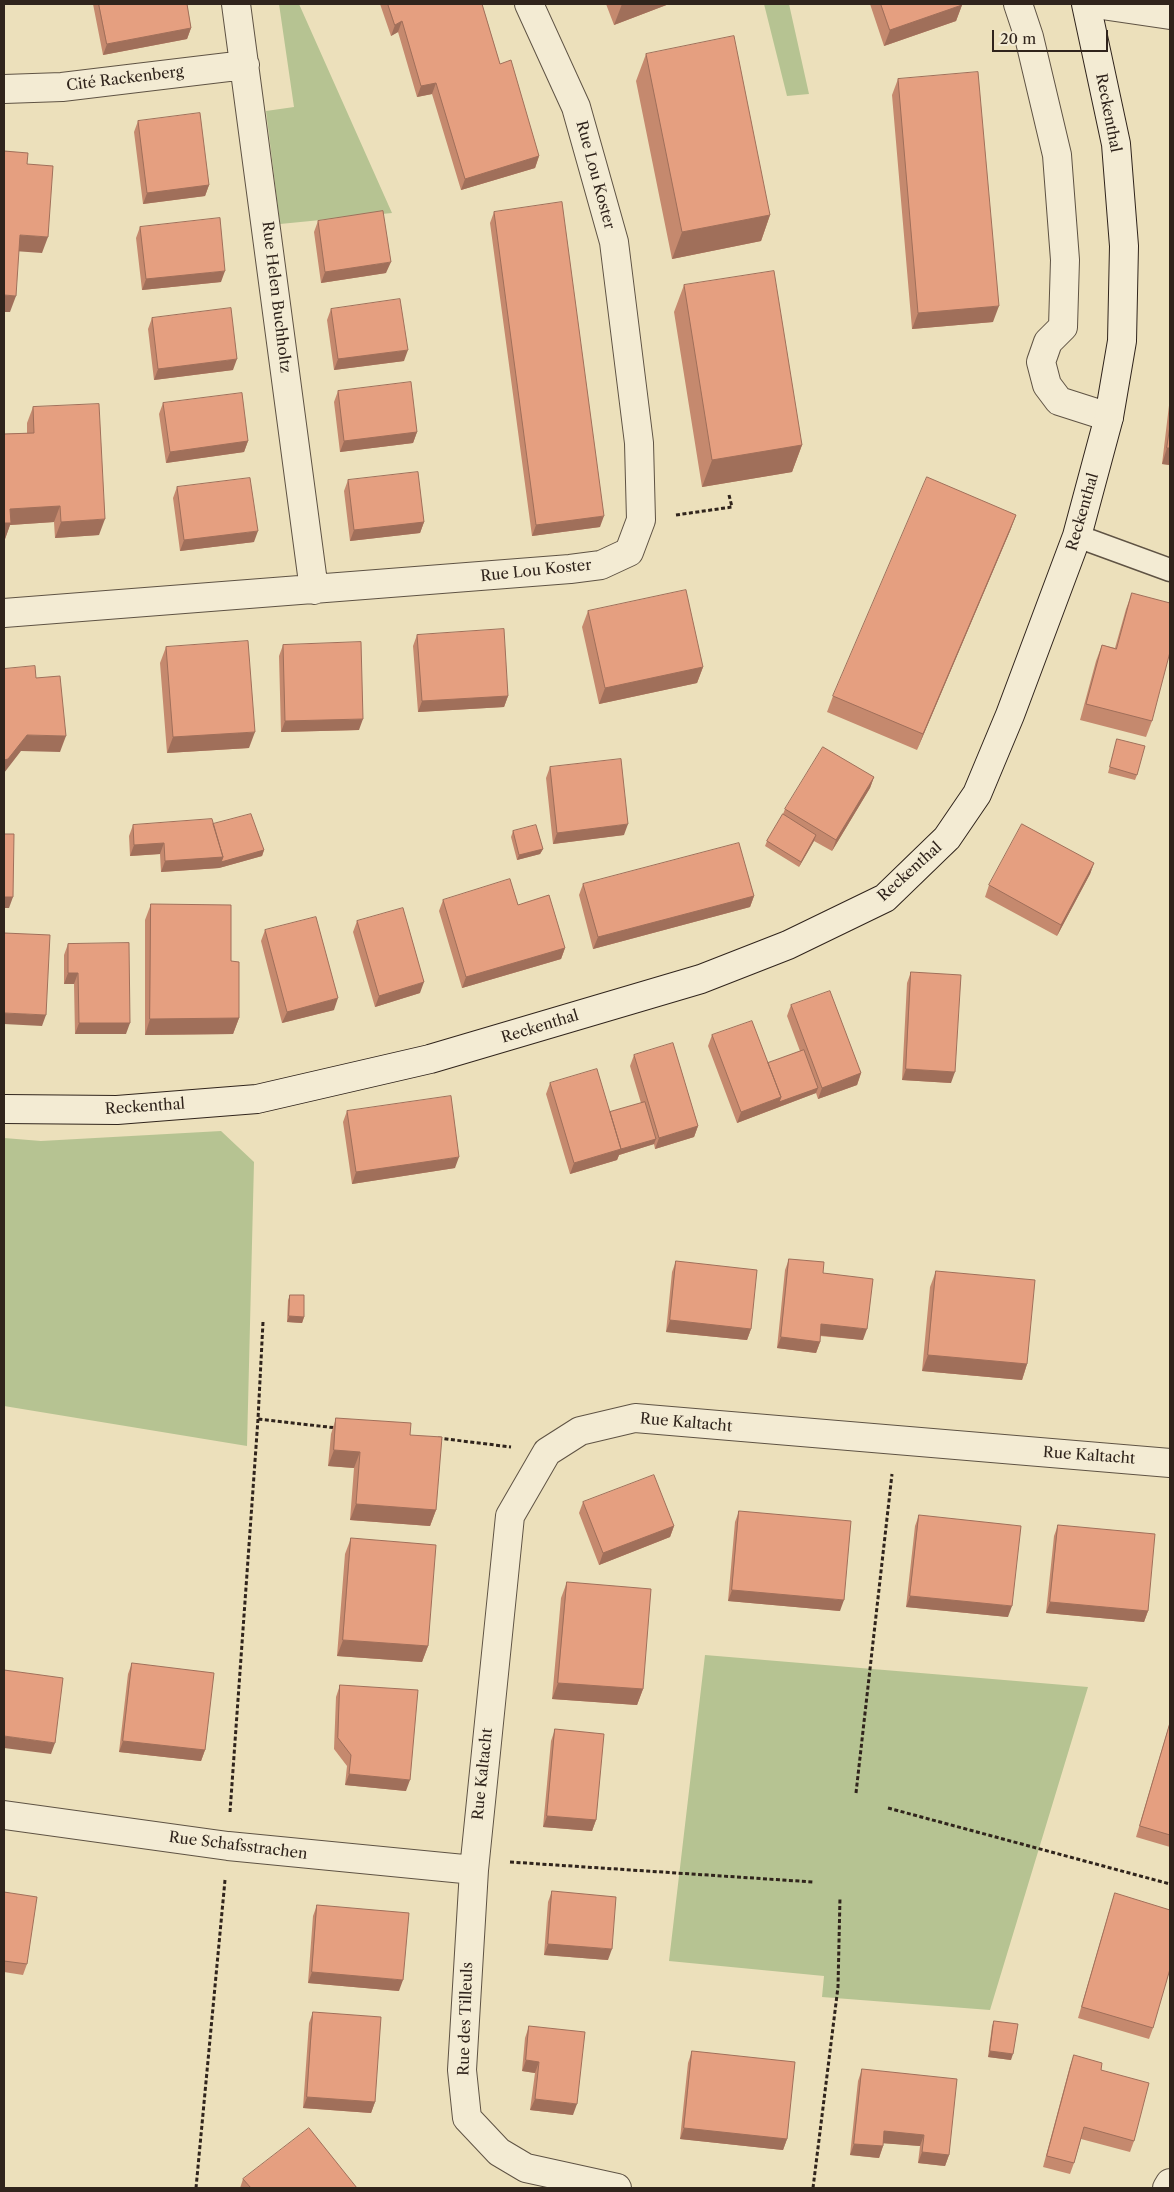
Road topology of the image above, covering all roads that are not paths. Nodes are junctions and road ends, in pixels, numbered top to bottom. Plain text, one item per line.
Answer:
1 (236, 4) edge
2 (529, 4) edge
3 (1018, 4) edge
4 (1086, 4) edge
5 (1095, 4) edge
6 (1170, 14) edge
7 (246, 65) junction
8 (4, 89) edge
9 (1109, 417) junction
10 (1077, 536) junction
11 (1170, 570) edge
12 (314, 590) junction
13 (4, 613) edge
14 (4, 1109) edge
15 (1170, 1463) edge
16 (4, 1814) edge
17 (474, 1870) junction
18 (1170, 2183) edge
19 (617, 2188) edge
20 (1167, 2188) edge

1 - 7 street, Rue Helen Buchholtz
2 - 12 street, Rue Lou Koster
3 - 9 street
4 - 9 street, Reckenthal
5 - 6 street
7 - 8 street, Cité Rackenberg
7 - 12 street, Rue Helen Buchholtz
9 - 10 street, Reckenthal
10 - 11 lane
10 - 14 street, Reckenthal
12 - 13 street, Rue Lou Koster
15 - 17 street, Rue Kaltacht
16 - 17 street, Rue Schafsstrachen
17 - 19 street, Rue des Tilleuls
18 - 20 street

